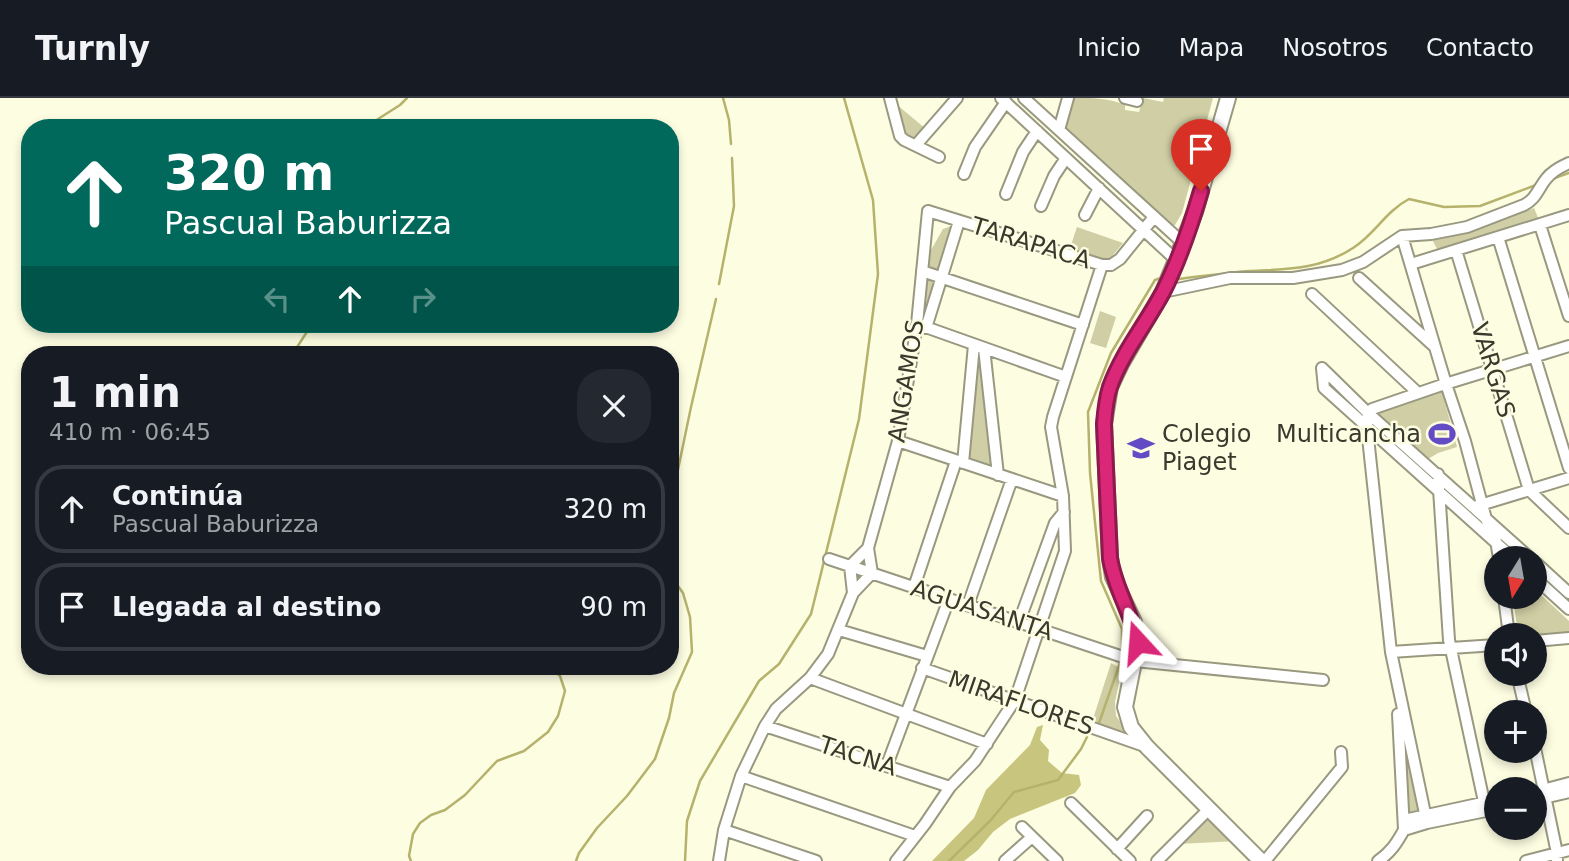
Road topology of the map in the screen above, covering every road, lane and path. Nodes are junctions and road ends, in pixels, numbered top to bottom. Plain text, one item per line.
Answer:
1 (957, 98) edge
2 (1024, 98) edge
3 (1068, 98) edge
4 (1228, 98) edge
5 (892, 99) edge
6 (1004, 100) edge
7 (1059, 130) junction
8 (1037, 131) junction
9 (916, 145) junction
10 (939, 157) dead end
11 (1066, 158) junction
12 (1094, 161) junction
13 (1569, 163) edge
14 (1083, 173) junction
15 (964, 174) dead end
16 (1099, 188) junction
17 (1006, 194) dead end
18 (1041, 206) dead end
19 (928, 211) joint
20 (1085, 215) dead end
21 (1569, 215) edge
22 (1154, 217) junction
23 (959, 221) junction
24 (1540, 225) junction
25 (1143, 229) junction
26 (1402, 236) junction
27 (1498, 237) junction
28 (1183, 243) junction
29 (1456, 250) junction
30 (1177, 260) junction
31 (1411, 264) junction
32 (1102, 265) junction
33 (922, 271) junction
34 (942, 277) junction
35 (1359, 278) dead end
36 (1163, 292) junction
37 (1312, 294) dead end
38 (1569, 316) edge
39 (1083, 325) junction
40 (922, 326) junction
41 (979, 346) junction
42 (1569, 346) edge
43 (1435, 347) junction
44 (1535, 357) junction
45 (1493, 369) junction
46 (1066, 377) junction
47 (1446, 384) junction
48 (1418, 393) junction
49 (1368, 413) junction
50 (1367, 428) junction
51 (898, 441) junction
52 (959, 462) junction
53 (1569, 468) edge
54 (1438, 474) junction
55 (998, 475) junction
56 (1569, 478) edge
57 (1012, 480) junction
58 (1530, 490) junction
59 (1440, 492) junction
60 (1063, 496) junction
61 (1478, 506) junction
62 (1064, 512) junction
63 (1486, 519) junction
64 (1569, 528) edge
65 (1496, 541) junction
66 (1497, 546) edge
67 (1501, 546) edge
68 (1516, 546) edge
69 (868, 548) junction
70 (829, 559) dead end
71 (850, 566) junction
72 (872, 573) junction
73 (1547, 573) edge
74 (914, 587) junction
75 (1547, 589) edge
76 (853, 593) junction
77 (1569, 593) edge
78 (949, 599) junction
79 (968, 605) junction
80 (1569, 609) edge
81 (1019, 622) junction
82 (1039, 628) junction
83 (839, 629) junction
84 (1569, 639) edge
85 (1547, 640) edge
86 (1484, 646) edge
87 (1450, 648) junction
88 (1391, 652) junction
89 (927, 656) junction
90 (1125, 657) junction
91 (922, 668) junction
92 (810, 678) junction
93 (1396, 678) junction
94 (1323, 680) dead end
95 (1015, 700) junction
96 (906, 713) junction
97 (765, 726) junction
98 (1133, 729) junction
99 (1120, 738) junction
100 (987, 744) junction
101 (1147, 747) junction
102 (1341, 752) dead end
103 (887, 765) junction
104 (741, 776) junction
105 (1569, 783) edge
106 (950, 787) junction
107 (1484, 787) edge
108 (1547, 792) edge
109 (1569, 792) edge
110 (1547, 794) edge
111 (1071, 803) dead end
112 (1484, 808) edge
113 (1209, 809) junction
114 (1147, 816) dead end
115 (1426, 819) junction
116 (1547, 821) edge
117 (1404, 825) junction
118 (1022, 827) dead end
119 (724, 830) junction
120 (915, 836) junction
121 (1032, 836) junction
122 (1117, 849) junction
123 (1569, 850) edge
124 (1557, 857) edge
125 (719, 861) edge
126 (816, 861) edge
127 (896, 861) edge
128 (1005, 861) edge
129 (1057, 861) edge
130 (1130, 861) edge
131 (1157, 861) edge
132 (1263, 861) edge
133 (1378, 861) edge
134 (1526, 861) edge

1 - 9 street
2 - 7 street
3 - 7 street
4 - 28 main road
5 - 9 street
6 - 8 street
6 - 15 street
7 - 12 street
8 - 11 street
8 - 17 street
9 - 10 street
11 - 14 street
11 - 18 street
12 - 14 street
12 - 22 street
13 - 26 street
14 - 16 street
16 - 20 street
16 - 25 street
19 - 23 street, TARAPACA
19 - 33 street, ANGAMOS
21 - 24 street
22 - 25 street, TARAPACA
22 - 28 street
23 - 32 street, TARAPACA
23 - 34 street
24 - 27 street
24 - 38 street
25 - 30 street
25 - 32 street, TARAPACA
26 - 31 street
26 - 36 street
27 - 29 street
27 - 44 street
28 - 30 main road
29 - 31 street
29 - 45 street, VARGAS
30 - 36 main road
31 - 43 street
32 - 39 street
33 - 34 street
33 - 40 street, ANGAMOS
34 - 39 street
34 - 40 street
35 - 43 street
36 - 90 main road
37 - 48 street
39 - 46 street
40 - 41 street
40 - 51 street, ANGAMOS
41 - 46 street
41 - 52 street
41 - 55 street
42 - 44 street
43 - 47 street
44 - 45 street
44 - 53 street
45 - 47 street
45 - 58 street, VARGAS
46 - 60 street
47 - 48 street
47 - 61 street
48 - 49 street
49 - 50 street
49 - 50 street
49 - 54 street
50 - 59 street
50 - 88 street
51 - 52 street
51 - 69 street, ANGAMOS
52 - 55 street
52 - 74 street
54 - 59 street
54 - 61 street
55 - 57 street
56 - 58 street
57 - 60 street
57 - 79 street
58 - 61 street
58 - 64 street
59 - 65 street
59 - 87 street
60 - 62 street
61 - 63 street
62 - 81 street
62 - 82 street
63 - 65 street
63 - 68 street
65 - 66 street
65 - 67 street
69 - 71 street, ANGAMOS
69 - 72 street, ANGAMOS
70 - 71 street, AGUASANTA
71 - 72 street, AGUASANTA
71 - 76 street
72 - 74 street, AGUASANTA
72 - 76 street
73 - 77 street
74 - 78 street, AGUASANTA
75 - 80 street
76 - 83 street
78 - 79 street, AGUASANTA
78 - 89 street
79 - 81 street, AGUASANTA
81 - 82 street, AGUASANTA
82 - 90 street, AGUASANTA
82 - 95 street
83 - 89 street
83 - 92 street
84 - 85 street
86 - 87 street
87 - 88 street
87 - 107 street
88 - 93 street
89 - 91 street
90 - 94 street, AGUASANTA
90 - 98 main road
91 - 95 street, MIRAFLORES
91 - 96 street
92 - 96 street
92 - 97 street
93 - 115 street
93 - 117 street
95 - 99 street, MIRAFLORES
95 - 100 street
96 - 100 street
96 - 103 street
97 - 103 street, TACNA
97 - 104 street
98 - 99 street, MIRAFLORES
98 - 101 main road
99 - 101 street, MIRAFLORES
100 - 106 street
101 - 113 main road
102 - 132 street
103 - 106 street, TACNA
104 - 119 street
104 - 120 street
105 - 108 street
106 - 120 street
109 - 110 street
111 - 122 street
112 - 115 street
113 - 131 street
113 - 132 main road
114 - 122 street
115 - 117 street
116 - 124 street
117 - 133 street
118 - 121 street
119 - 125 street
119 - 126 street
120 - 127 street
121 - 128 street
121 - 129 street
122 - 130 street
123 - 124 street
124 - 134 street

